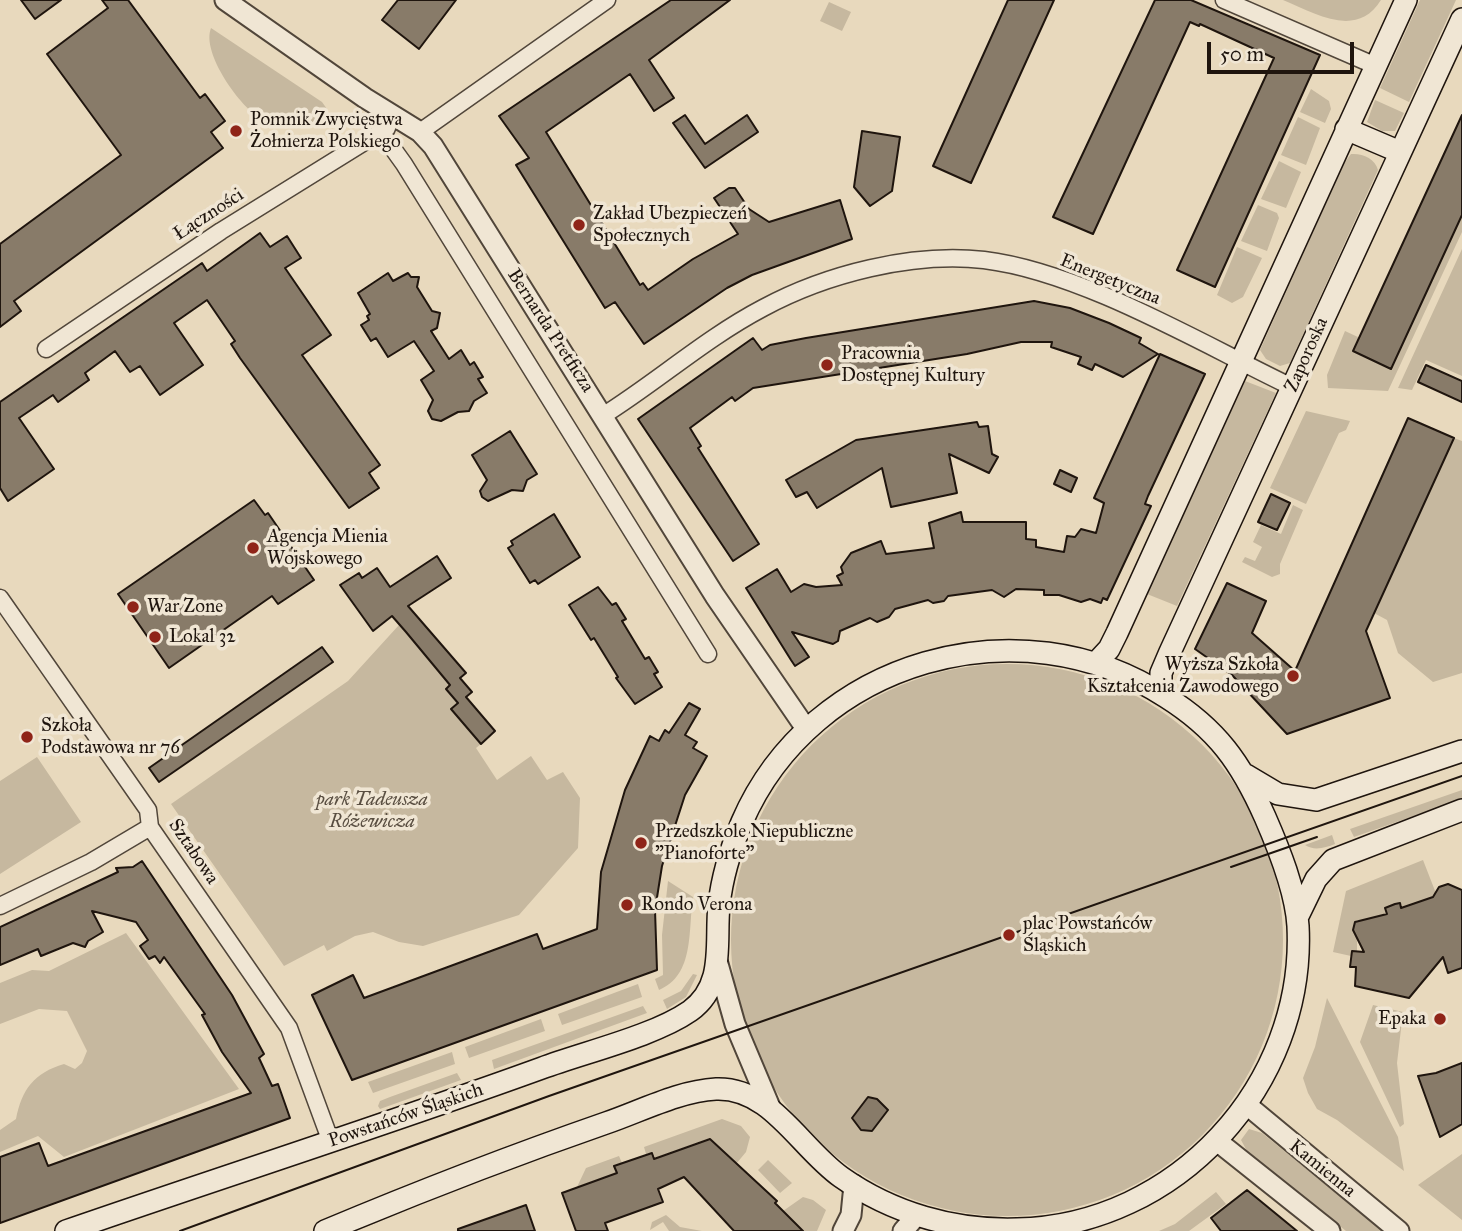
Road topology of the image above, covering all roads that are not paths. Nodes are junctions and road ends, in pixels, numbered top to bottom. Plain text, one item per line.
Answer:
1 (225, 0) edge
2 (607, 0) edge
3 (1224, 0) edge
4 (1406, 0) edge
5 (1462, 19) edge
6 (1376, 66) junction
7 (397, 119) junction
8 (1346, 129) junction
9 (381, 132) junction
10 (420, 132) junction
11 (1400, 152) junction
12 (46, 349) dead end
13 (1240, 361) junction
14 (1292, 387) junction
15 (604, 415) junction
16 (0, 598) edge
17 (708, 654) dead end
18 (1096, 663) junction
19 (1161, 693) junction
20 (807, 730) junction
21 (1462, 751) edge
22 (1246, 775) junction
23 (1462, 810) edge
24 (150, 827) junction
25 (0, 906) edge
26 (1298, 916) junction
27 (718, 964) junction
28 (1247, 1105) junction
29 (770, 1107) junction
30 (1217, 1141) junction
31 (331, 1142) junction
32 (854, 1185) junction
33 (910, 1223) edge
34 (363, 1224) edge
35 (66, 1231) edge
36 (325, 1231) edge
37 (844, 1231) edge
38 (1330, 1231) edge
39 (1399, 1231) edge

1 - 7 street, Bernarda Pretficza
2 - 10 street
3 - 6 street
4 - 6 main road
5 - 11 main road, Zaporoska
6 - 8 main road
7 - 9 street, Łączności
7 - 10 street, Bernarda Pretficza
8 - 11 main road
8 - 13 main road
9 - 12 street, Łączności
9 - 17 street
10 - 15 street, Bernarda Pretficza
11 - 14 main road, Zaporoska
13 - 14 street, Energetyczna
13 - 15 street, Energetyczna
13 - 18 main road
14 - 19 main road, Zaporoska
15 - 20 street, Bernarda Pretficza
16 - 24 street, Sztabowa
18 - 19 main road
18 - 20 main road
19 - 22 main road
20 - 27 main road
21 - 22 main road
22 - 26 main road
23 - 26 main road
24 - 25 street
24 - 31 street, Sztabowa
26 - 28 main road
27 - 29 street
27 - 31 main road, Powstańców Śląskich
28 - 30 main road
28 - 39 street, Kamienna
29 - 32 main road
29 - 34 main road
30 - 33 main road
30 - 38 street
31 - 35 main road, Powstańców Śląskich
32 - 33 main road
32 - 37 street
34 - 36 main road

